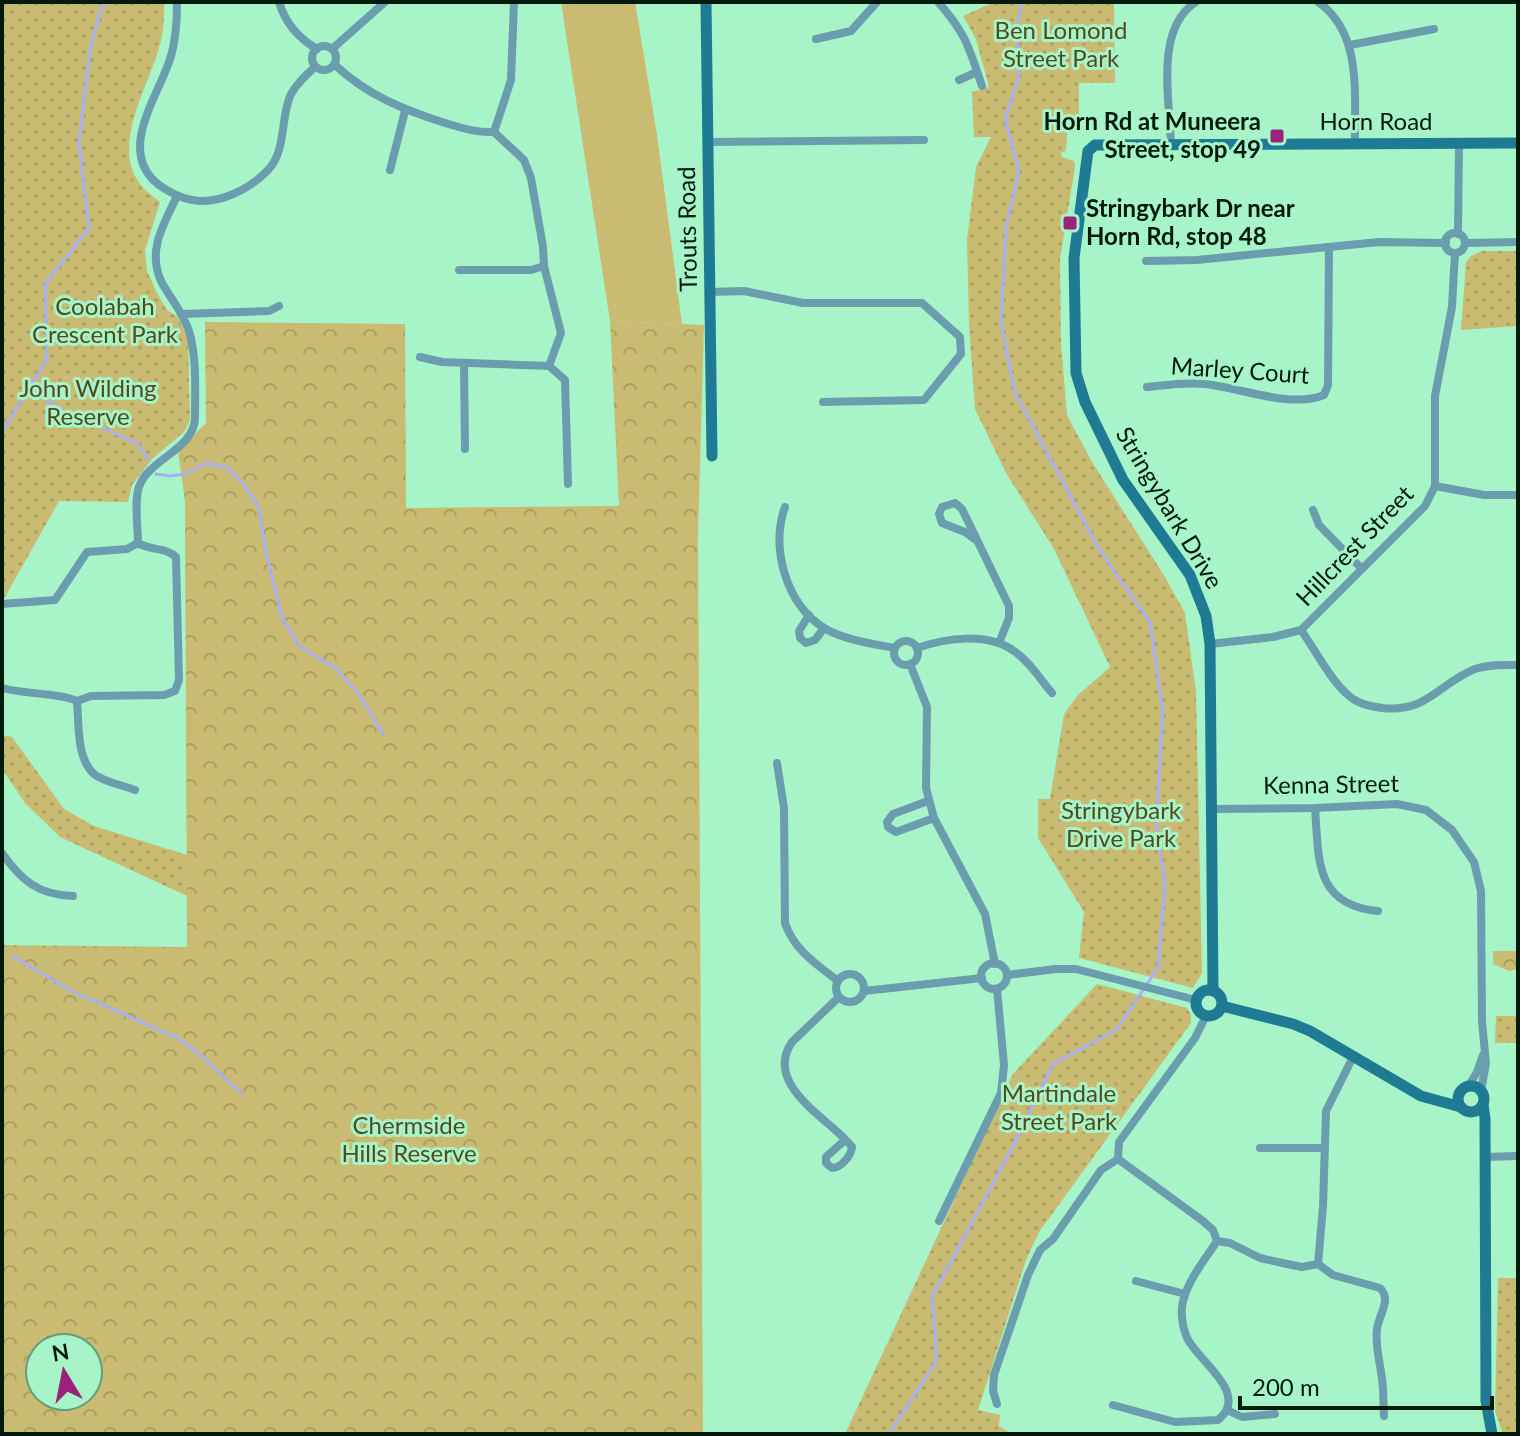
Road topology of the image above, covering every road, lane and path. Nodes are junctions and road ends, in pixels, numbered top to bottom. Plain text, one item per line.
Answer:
1 (177, 2) edge
2 (279, 2) edge
3 (385, 2) edge
4 (514, 2) edge
5 (706, 2) edge
6 (877, 2) edge
7 (938, 2) edge
8 (1196, 2) edge
9 (1318, 2) edge
10 (1434, 29) dead end
11 (816, 39) dead end
12 (1350, 45) junction
13 (317, 49) junction
14 (332, 49) junction
15 (335, 65) junction
16 (315, 67) junction
17 (977, 72) junction
18 (959, 80) dead end
19 (982, 86) dead end
20 (405, 111) junction
21 (494, 132) junction
22 (924, 140) dead end
23 (708, 142) junction
24 (1518, 143) edge
25 (1355, 144) junction
26 (1459, 144) junction
27 (1171, 145) junction
28 (1090, 148) joint
29 (390, 170) dead end
30 (177, 196) junction
31 (1458, 234) junction
32 (1518, 242) edge
33 (1446, 243) junction
34 (1465, 243) junction
35 (1329, 247) junction
36 (1455, 253) junction
37 (1146, 261) dead end
38 (544, 266) junction
39 (459, 270) dead end
40 (711, 292) junction
41 (279, 306) dead end
42 (182, 314) junction
43 (420, 357) dead end
44 (464, 363) junction
45 (549, 366) junction
46 (1147, 387) dead end
47 (823, 402) dead end
48 (465, 449) dead end
49 (712, 456) dead end
50 (568, 484) dead end
51 (1435, 486) junction
52 (1518, 495) edge
53 (785, 507) dead end
54 (1313, 510) dead end
55 (976, 540) junction
56 (138, 543) junction
57 (1362, 569) junction
58 (2, 604) edge
59 (809, 615) junction
60 (824, 628) junction
61 (1301, 630) junction
62 (999, 643) junction
63 (1210, 644) junction
64 (895, 648) junction
65 (917, 648) junction
66 (910, 664) junction
67 (1518, 665) edge
68 (2, 688) edge
69 (1052, 693) dead end
70 (77, 701) junction
71 (777, 763) dead end
72 (135, 790) dead end
73 (928, 801) junction
74 (1315, 808) junction
75 (1212, 809) junction
76 (934, 818) junction
77 (2, 853) edge
78 (73, 896) dead end
79 (1378, 911) dead end
80 (995, 964) junction
81 (1007, 975) junction
82 (982, 978) junction
83 (838, 981) junction
84 (997, 989) junction
85 (864, 991) junction
86 (1213, 991) junction
87 (839, 997) junction
88 (1196, 1000) junction
89 (1222, 1006) junction
90 (1206, 1016) junction
91 (1484, 1054) junction
92 (1354, 1055) junction
93 (1481, 1091) joint
94 (1469, 1101) junction
95 (844, 1141) dead end
96 (1260, 1148) dead end
97 (1325, 1148) junction
98 (1518, 1156) edge
99 (1484, 1157) junction
100 (1118, 1159) junction
101 (939, 1221) dead end
102 (1217, 1241) junction
103 (1318, 1264) junction
104 (1136, 1281) dead end
105 (1185, 1294) junction
106 (997, 1404) dead end
107 (1113, 1405) dead end
108 (1227, 1410) junction
109 (1275, 1414) dead end
110 (1384, 1416) dead end
111 (1492, 1434) edge

1 - 30 street
2 - 13 street
3 - 14 street
4 - 21 street
5 - 23 street, Trouts Road
6 - 11 street
7 - 17 street
8 - 27 street
9 - 12 street
10 - 12 street
12 - 25 street
13 - 14 street
13 - 16 street
14 - 15 street
15 - 16 street
15 - 20 street
16 - 30 street
17 - 18 street
17 - 19 street
20 - 21 street
20 - 29 street
21 - 38 street
22 - 23 street
23 - 40 street, Trouts Road
24 - 26 street, Horn Road
25 - 26 street, Horn Road
25 - 27 street, Horn Road
26 - 31 street
27 - 28 street, Horn Road
28 - 63 street, Stringybark Drive
30 - 42 street
31 - 33 street
31 - 34 street
32 - 34 street
33 - 35 street
33 - 36 street
34 - 36 street
35 - 37 street
35 - 46 street, Marley Court
36 - 51 street, Hillcrest Street
38 - 39 street
38 - 45 street
40 - 47 street
40 - 49 street, Trouts Road
41 - 42 street
42 - 56 street
43 - 44 street
44 - 45 street
44 - 48 street
45 - 50 street
51 - 52 street
51 - 57 street, Hillcrest Street
53 - 59 street
54 - 57 street
55 - 55 street
55 - 62 street
56 - 58 street
56 - 70 street
57 - 61 street, Hillcrest Street
59 - 60 street
59 - 60 street
60 - 64 street
61 - 63 street, Hillcrest Street
61 - 67 street
62 - 65 street
62 - 69 street
63 - 75 street, Stringybark Drive
64 - 65 street
64 - 66 street
65 - 66 street
66 - 73 street
68 - 70 street
70 - 72 street
71 - 83 street
73 - 76 street
73 - 76 street
74 - 75 street, Kenna Street
74 - 79 street
74 - 91 street, Kenna Street
75 - 86 street, Stringybark Drive
76 - 80 street
77 - 78 street
80 - 81 street
80 - 82 street
81 - 84 street
81 - 88 street
82 - 84 street
82 - 85 street
83 - 85 street
83 - 87 street
84 - 101 street
85 - 87 street
86 - 88 street
86 - 89 street
87 - 95 street
88 - 90 street
89 - 90 street
89 - 92 street
90 - 100 street
91 - 93 street, Kenna Street
91 - 94 street, Kenna Street
92 - 94 street
92 - 97 street
93 - 94 street, Kenna Street
94 - 99 street, Kenna Street
96 - 97 street
97 - 103 street
98 - 99 street
99 - 111 street, Kenna Street
100 - 102 street
100 - 106 street
102 - 103 street
102 - 105 street
103 - 110 street
104 - 105 street
105 - 108 street
107 - 108 street
108 - 109 street

